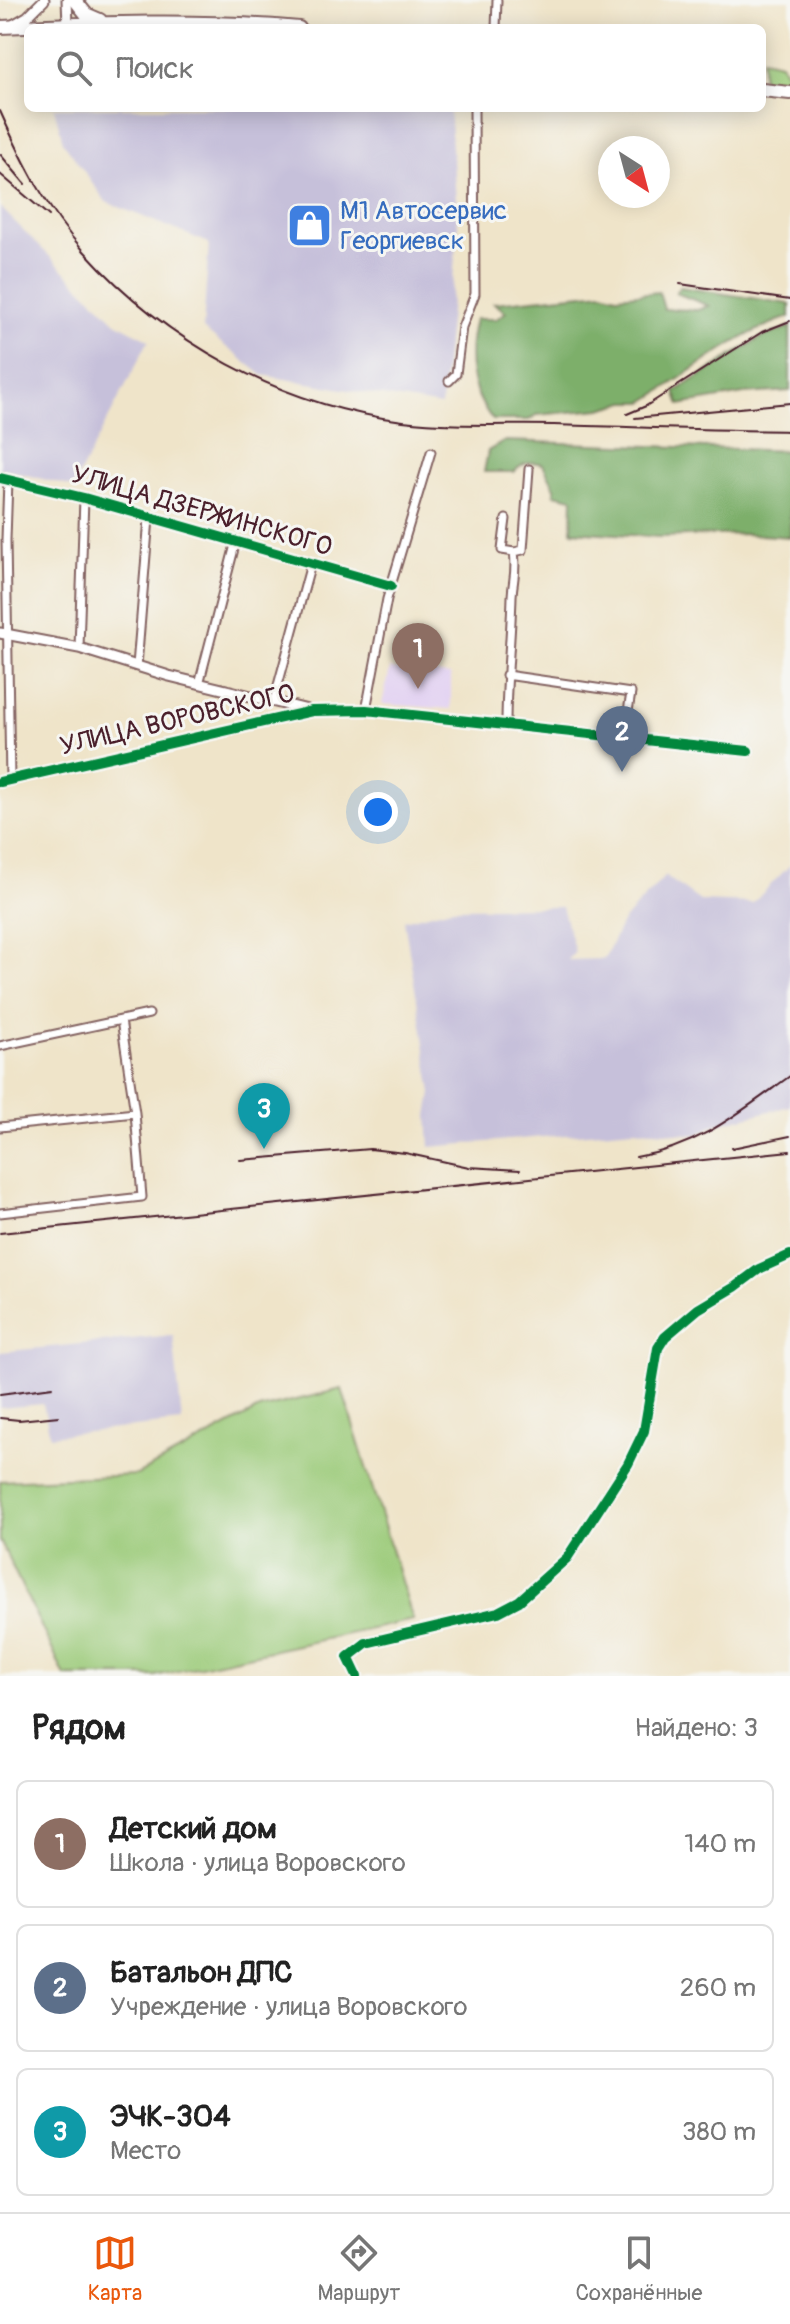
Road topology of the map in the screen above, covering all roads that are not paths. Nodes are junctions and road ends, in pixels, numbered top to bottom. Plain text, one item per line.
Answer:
1 (44, 0) edge
2 (67, 0) edge
3 (75, 0) edge
4 (497, 0) edge
5 (111, 22) junction
6 (68, 24) joint
7 (243, 24) edge
8 (496, 24) edge
9 (5, 27) edge
10 (766, 90) edge
11 (790, 93) edge
12 (474, 112) edge
13 (449, 381) dead end
14 (431, 452) dead end
15 (529, 469) dead end
16 (4, 479) edge
17 (84, 498) junction
18 (149, 518) junction
19 (506, 519) dead end
20 (236, 541) junction
21 (514, 552) junction
22 (311, 564) junction
23 (391, 586) junction
24 (4, 633) edge
25 (79, 648) junction
26 (137, 666) junction
27 (506, 675) junction
28 (199, 684) junction
29 (274, 700) junction
30 (366, 710) junction
31 (312, 711) junction
32 (506, 724) junction
33 (624, 736) junction
34 (748, 751) dead end
35 (5, 781) edge
36 (149, 1014) dead end
37 (121, 1020) junction
38 (0, 1046) edge
39 (135, 1113) junction
40 (0, 1127) edge
41 (0, 1213) edge
42 (790, 1255) edge
43 (357, 1676) edge

1 - 9 street
2 - 6 street
3 - 5 main road
4 - 8 street
5 - 6 main road
5 - 7 main road
10 - 11 main road
12 - 13 street
14 - 23 street
15 - 21 street
16 - 17 street, УЛИЦА ДЗЕРЖИНСКОГО
16 - 24 street
17 - 18 street, УЛИЦА ДЗЕРЖИНСКОГО
17 - 25 street
18 - 20 street, УЛИЦА ДЗЕРЖИНСКОГО
18 - 26 street
19 - 21 street
20 - 22 street, УЛИЦА ДЗЕРЖИНСКОГО
20 - 28 street
21 - 27 street
22 - 23 street, УЛИЦА ДЗЕРЖИНСКОГО
22 - 29 street
23 - 30 street
24 - 25 street
24 - 35 street
25 - 26 street
26 - 28 street
27 - 32 street
27 - 33 street
28 - 29 street
29 - 31 street
30 - 31 street, УЛИЦА ВОРОВСКОГО
30 - 32 street, УЛИЦА ВОРОВСКОГО
31 - 35 street, УЛИЦА ВОРОВСКОГО
32 - 33 street, УЛИЦА ВОРОВСКОГО
33 - 34 street, УЛИЦА ВОРОВСКОГО
36 - 37 street
37 - 38 street
37 - 39 street
39 - 40 street
39 - 41 street
42 - 43 street

